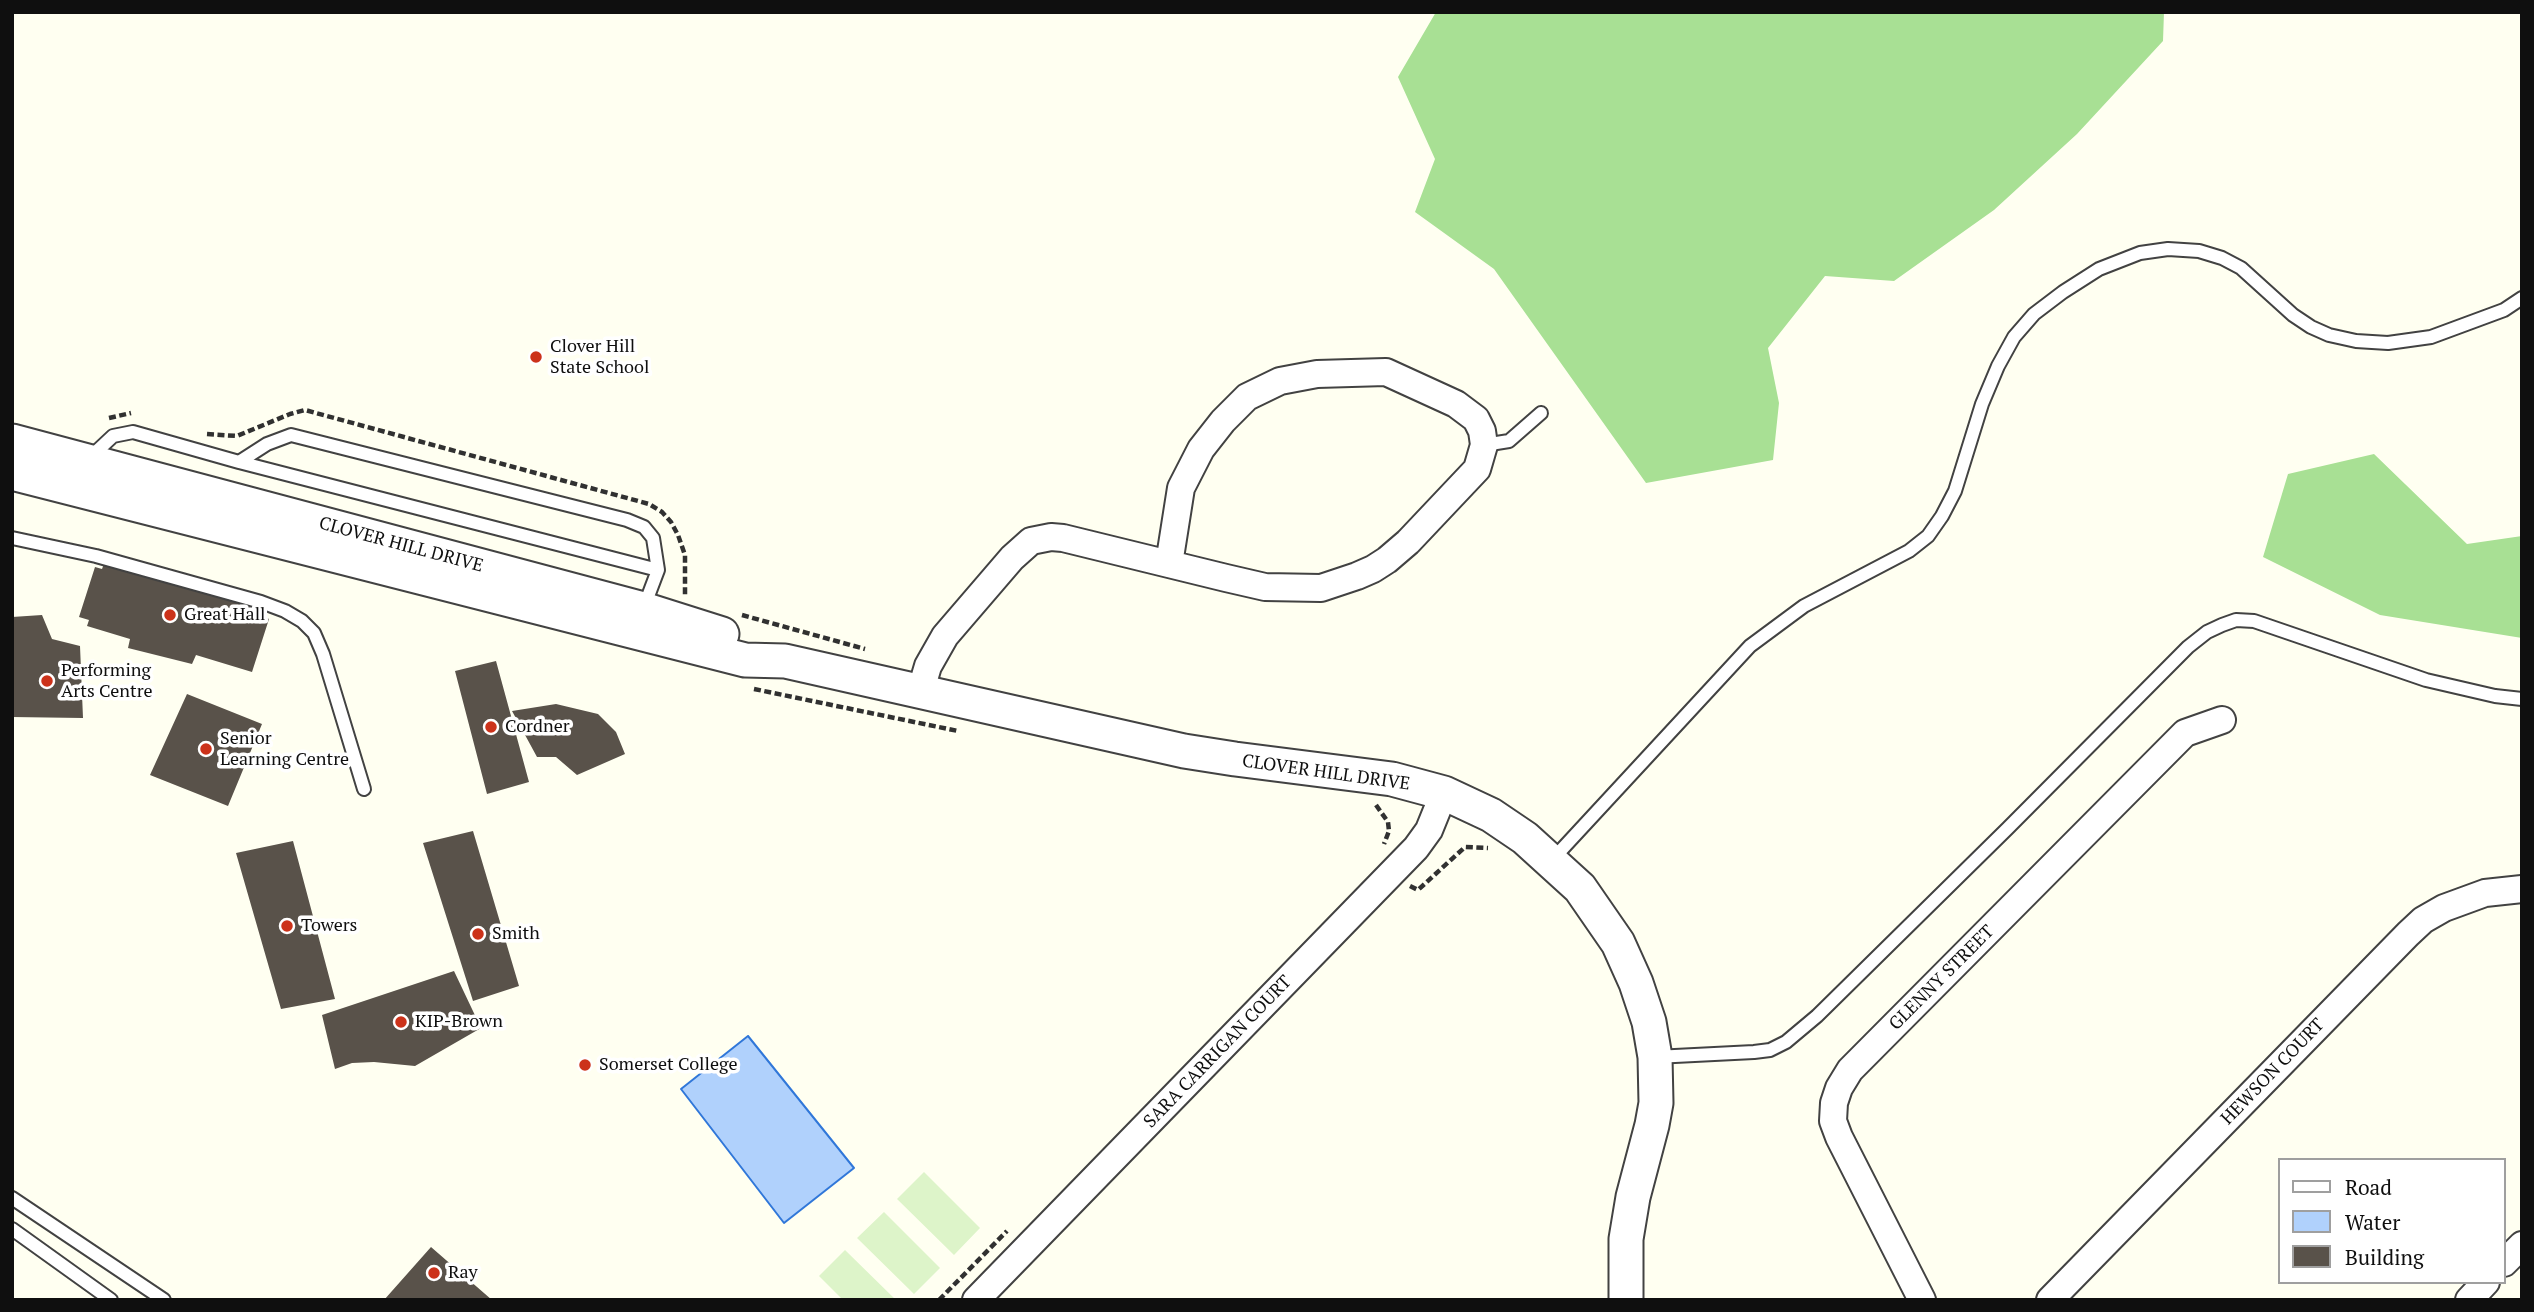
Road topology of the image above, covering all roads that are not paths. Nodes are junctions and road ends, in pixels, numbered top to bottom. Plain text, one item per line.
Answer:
1 (2522, 298) edge
2 (1542, 413) dead end
3 (12, 441) edge
4 (1484, 445) junction
5 (239, 462) junction
6 (93, 463) junction
7 (12, 473) edge
8 (113, 500) junction
9 (12, 538) edge
10 (1169, 564) junction
11 (657, 570) junction
12 (632, 620) junction
13 (920, 693) junction
14 (2522, 699) edge
15 (2222, 720) dead end
16 (364, 789) dead end
17 (1444, 793) junction
18 (1552, 861) junction
19 (2522, 889) edge
20 (1655, 1057) junction
21 (12, 1198) edge
22 (12, 1229) edge
23 (2522, 1245) edge
24 (2506, 1261) edge
25 (2484, 1284) edge
26 (111, 1300) edge
27 (164, 1300) edge
28 (976, 1300) edge
29 (1626, 1300) edge
30 (1922, 1300) edge
31 (2050, 1300) edge
32 (2469, 1300) edge

1 - 18 lane
2 - 4 lane
3 - 6 street, CLOVER HILL DRIVE
4 - 10 street
4 - 10 street
5 - 6 lane
5 - 11 lane
5 - 11 lane
6 - 8 lane
6 - 12 street, CLOVER HILL DRIVE
7 - 8 street, CLOVER HILL DRIVE
8 - 12 street, CLOVER HILL DRIVE
9 - 16 lane
10 - 13 street
11 - 12 lane
12 - 13 street, CLOVER HILL DRIVE
13 - 17 street, CLOVER HILL DRIVE
14 - 20 lane
15 - 30 street, GLENNY STREET
17 - 18 street, CLOVER HILL DRIVE
17 - 28 street, SARA CARRIGAN COURT
18 - 20 street, CLOVER HILL DRIVE
19 - 31 street, HEWSON COURT
20 - 29 street, CLOVER HILL DRIVE
21 - 27 lane
22 - 26 lane
23 - 24 street
25 - 32 street

